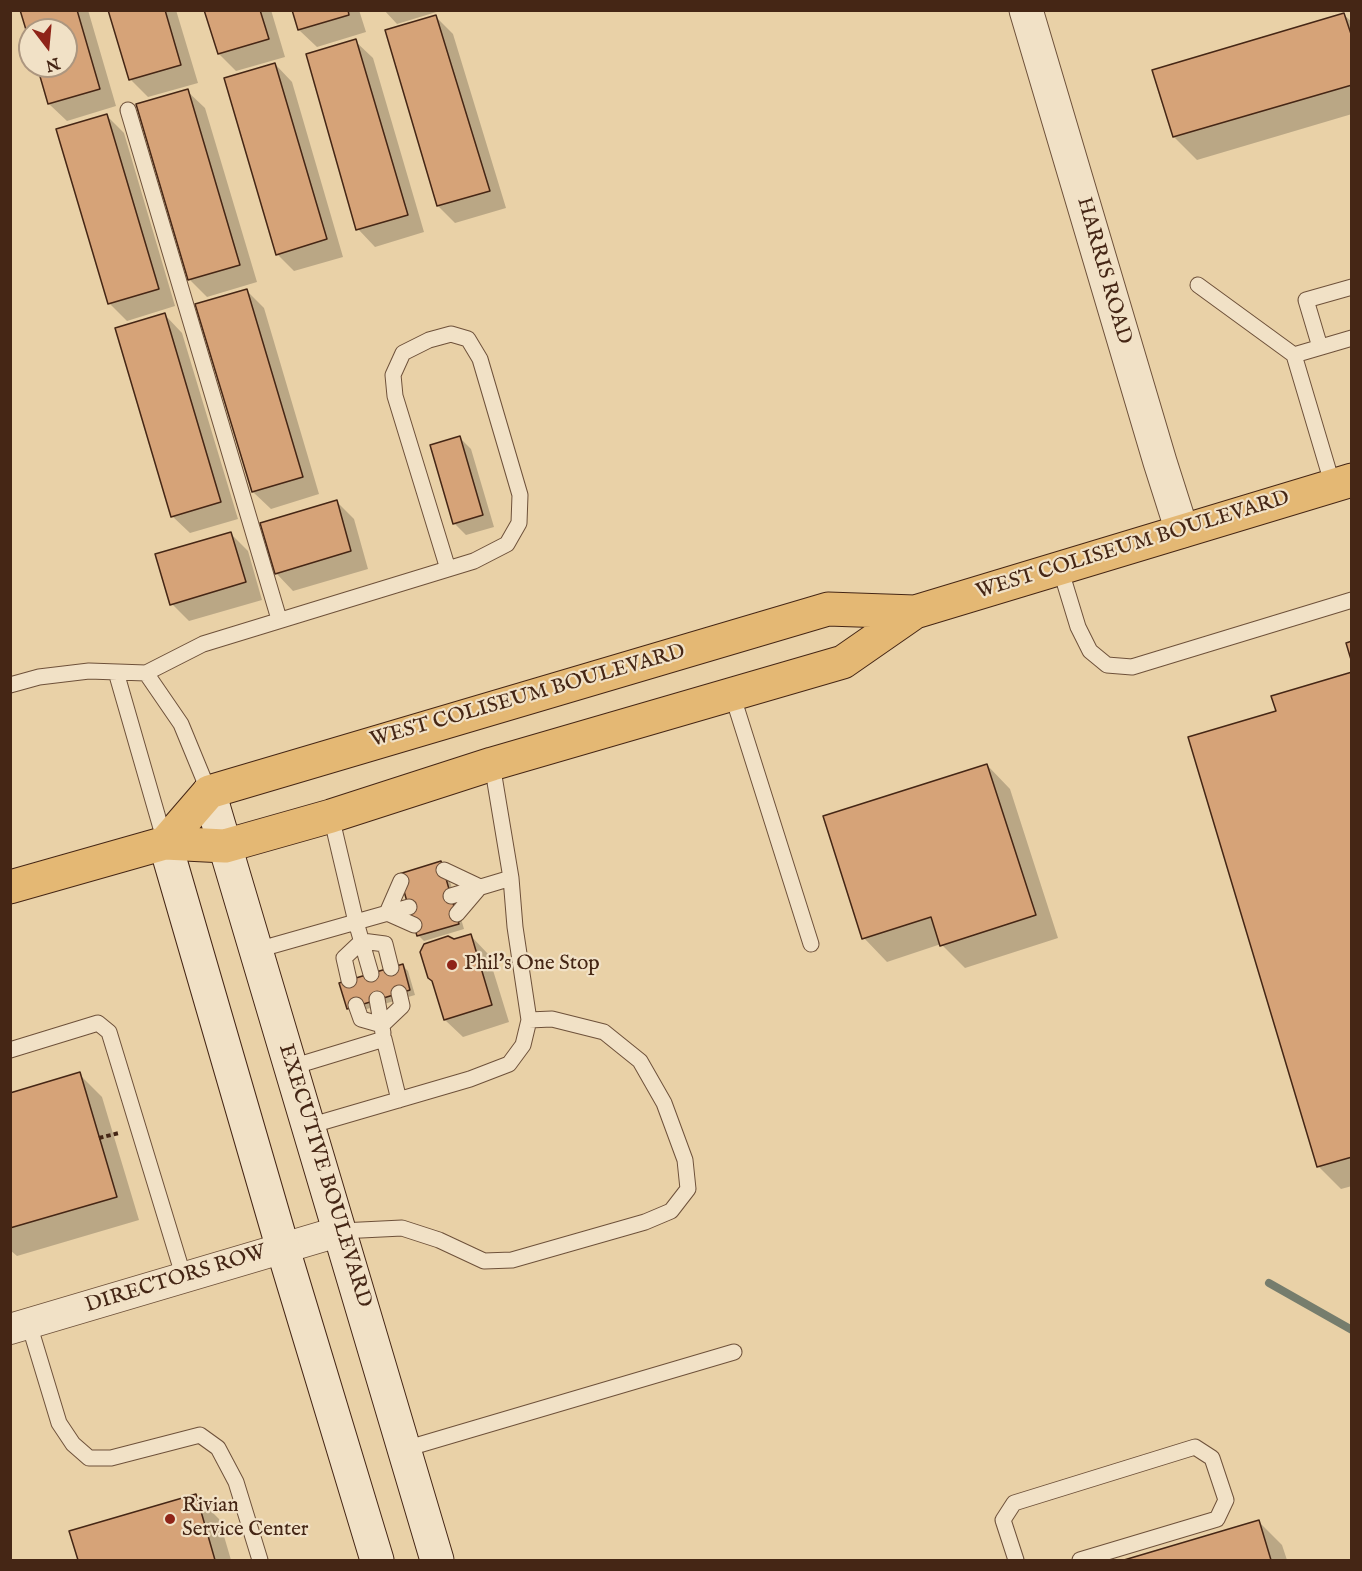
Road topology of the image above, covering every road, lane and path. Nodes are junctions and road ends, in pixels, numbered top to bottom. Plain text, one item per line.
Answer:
1 (1026, 10) edge
2 (128, 110) dead end
3 (1198, 285) dead end
4 (1352, 287) edge
5 (1352, 338) edge
6 (1320, 347) junction
7 (1294, 355) junction
8 (1342, 483) edge
9 (1182, 531) junction
10 (1060, 568) junction
11 (448, 569) junction
12 (1352, 600) edge
13 (915, 612) junction
14 (279, 619) junction
15 (116, 672) junction
16 (146, 673) junction
17 (10, 685) edge
18 (732, 694) junction
19 (492, 764) junction
20 (209, 792) junction
21 (331, 816) junction
22 (165, 843) junction
23 (225, 846) junction
24 (444, 870) dead end
25 (511, 878) junction
26 (401, 881) dead end
27 (10, 887) edge
28 (480, 887) junction
29 (451, 896) dead end
30 (409, 907) dead end
31 (387, 913) junction
32 (457, 914) dead end
33 (356, 921) junction
34 (414, 925) dead end
35 (362, 941) junction
36 (811, 944) dead end
37 (257, 950) junction
38 (391, 968) dead end
39 (370, 974) dead end
40 (349, 980) dead end
41 (399, 993) dead end
42 (377, 999) dead end
43 (357, 1005) dead end
44 (529, 1020) junction
45 (383, 1032) junction
46 (10, 1050) edge
47 (292, 1067) junction
48 (399, 1100) junction
49 (309, 1126) junction
50 (341, 1231) junction
51 (283, 1249) junction
52 (184, 1278) junction
53 (20, 1327) edge
54 (734, 1352) dead end
55 (405, 1449) junction
56 (260, 1560) edge
57 (376, 1560) edge
58 (437, 1560) edge
59 (1016, 1560) edge
60 (1080, 1560) edge

1 - 9 main road, HARRIS ROAD
2 - 14 lane
3 - 7 lane
4 - 6 lane
5 - 6 lane
6 - 7 lane
7 - 8 lane
8 - 9 highway, WEST COLISEUM BOULEVARD
9 - 10 highway, WEST COLISEUM BOULEVARD
10 - 12 lane
10 - 13 highway, WEST COLISEUM BOULEVARD
11 - 11 lane
11 - 14 lane
13 - 18 highway, WEST COLISEUM BOULEVARD
13 - 20 highway, WEST COLISEUM BOULEVARD
14 - 16 lane
15 - 16 lane
15 - 17 lane
15 - 22 lane
16 - 20 lane
18 - 19 highway, WEST COLISEUM BOULEVARD
18 - 36 lane
19 - 21 highway, WEST COLISEUM BOULEVARD
19 - 25 lane
20 - 22 highway
20 - 23 main road, EXECUTIVE BOULEVARD
21 - 23 highway, WEST COLISEUM BOULEVARD
21 - 33 lane
22 - 23 highway, WEST COLISEUM BOULEVARD
22 - 27 highway, WEST COLISEUM BOULEVARD
22 - 51 main road
23 - 37 main road, EXECUTIVE BOULEVARD
24 - 28 lane
25 - 28 lane
25 - 44 lane
26 - 31 lane
28 - 29 lane
28 - 32 lane
30 - 31 lane
31 - 33 lane
31 - 34 lane
33 - 35 lane
33 - 37 lane
35 - 38 lane
35 - 39 lane
35 - 40 lane
37 - 47 main road, EXECUTIVE BOULEVARD
41 - 45 lane
42 - 45 lane
43 - 45 lane
44 - 48 lane
44 - 50 lane
45 - 47 lane
45 - 48 lane
46 - 52 lane
47 - 49 main road, EXECUTIVE BOULEVARD
48 - 49 lane
49 - 50 main road, EXECUTIVE BOULEVARD
50 - 51 street, DIRECTORS ROW
50 - 55 main road, EXECUTIVE BOULEVARD
51 - 52 street, DIRECTORS ROW
51 - 57 main road
52 - 53 street, DIRECTORS ROW
53 - 56 lane
54 - 55 lane
55 - 58 main road, EXECUTIVE BOULEVARD
59 - 60 lane

